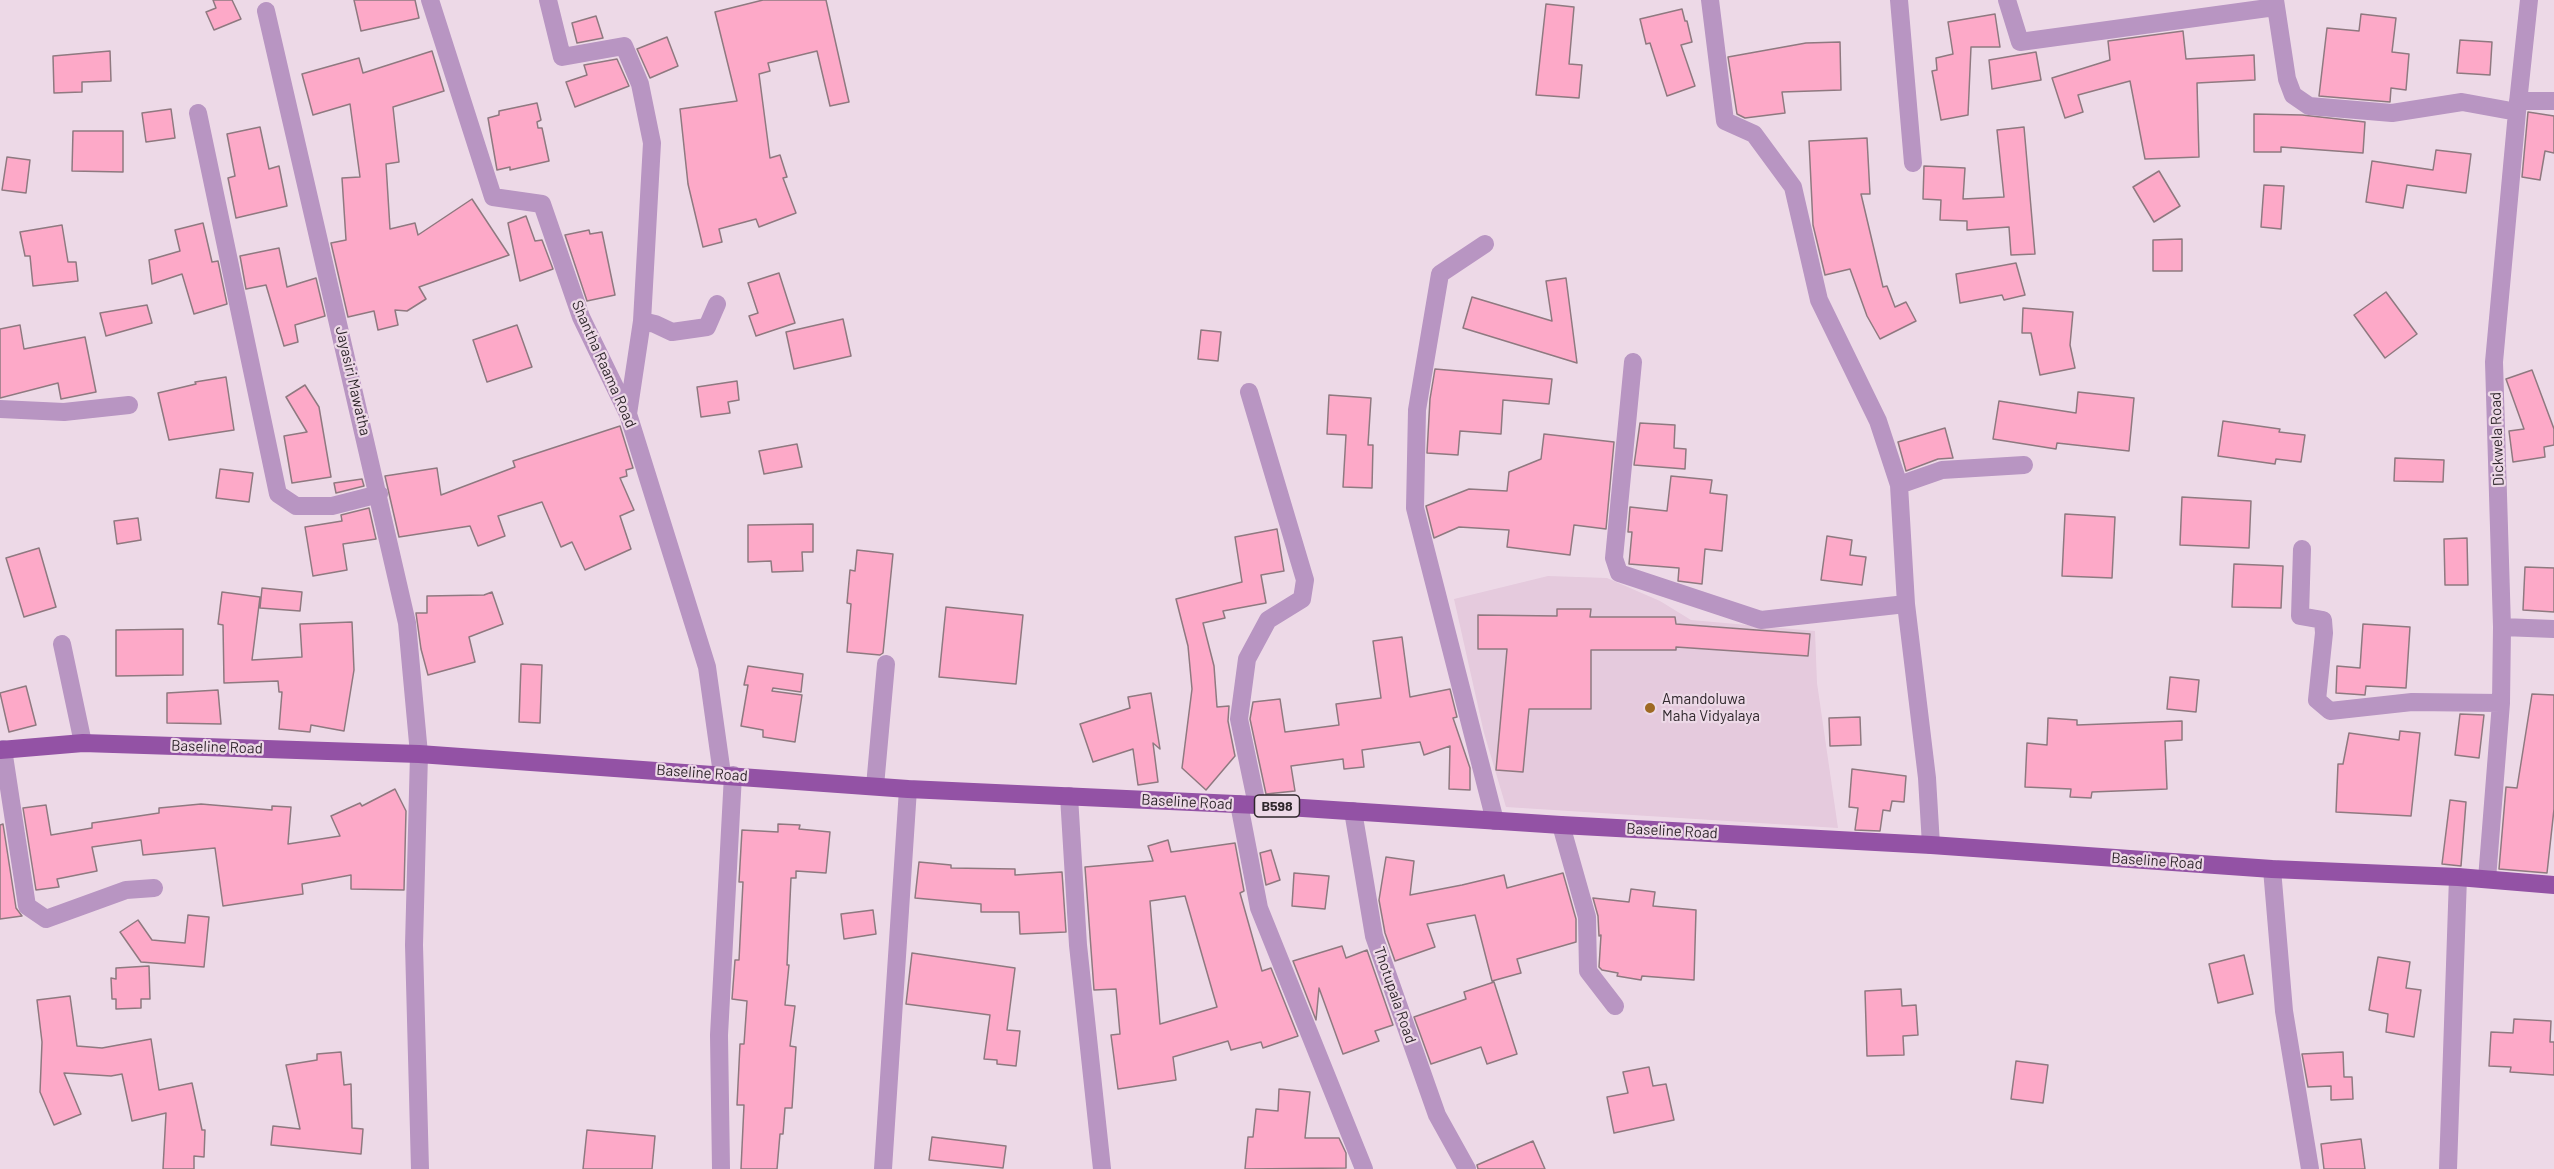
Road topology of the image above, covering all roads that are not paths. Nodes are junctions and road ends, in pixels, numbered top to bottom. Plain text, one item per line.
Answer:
1 (430, 0) edge
2 (548, 0) edge
3 (1710, 0) edge
4 (1899, 0) edge
5 (2007, 0) edge
6 (2529, 0) edge
7 (2275, 3) edge
8 (266, 11) dead end
9 (2554, 100) edge
10 (2517, 106) junction
11 (198, 113) dead end
12 (1913, 163) dead end
13 (1485, 244) dead end
14 (717, 304) dead end
15 (642, 321) junction
16 (1634, 362) dead end
17 (1249, 392) dead end
18 (129, 405) dead end
19 (0, 409) edge
20 (628, 414) junction
21 (2024, 465) dead end
22 (1899, 485) junction
23 (379, 494) junction
24 (2302, 549) dead end
25 (1906, 604) junction
26 (2502, 627) junction
27 (2554, 628) edge
28 (62, 644) dead end
29 (886, 664) dead end
30 (2501, 703) junction
31 (83, 743) junction
32 (2, 749) edge
33 (419, 754) junction
34 (727, 774) junction
35 (875, 786) junction
36 (908, 789) junction
37 (1069, 796) junction
38 (1239, 804) junction
39 (1257, 805) junction
40 (1353, 811) junction
41 (1495, 821) junction
42 (1561, 825) junction
43 (1931, 845) junction
44 (2272, 869) junction
45 (2458, 877) junction
46 (2487, 879) junction
47 (2554, 885) edge
48 (154, 888) dead end
49 (1615, 1006) dead end
50 (420, 1169) edge
51 (721, 1169) edge
52 (883, 1169) edge
53 (1102, 1169) edge
54 (1364, 1169) edge
55 (1467, 1169) edge
56 (2310, 1169) edge
57 (2448, 1169) edge

1 - 20 street, Shantha Raama Road
2 - 15 street
3 - 22 street
4 - 12 street
5 - 7 street
6 - 10 street, Dickwela Road
7 - 10 street
8 - 23 street, Jayasiri Mawatha
9 - 10 street
10 - 26 street, Dickwela Road
11 - 23 street
13 - 41 street
14 - 15 street
15 - 20 street
16 - 25 street
17 - 39 street
18 - 19 street
20 - 34 street, Shantha Raama Road
21 - 22 street
22 - 25 street
23 - 33 street, Jayasiri Mawatha
24 - 30 street
25 - 43 street
26 - 27 street
26 - 30 street, Dickwela Road
28 - 31 street
29 - 35 street
30 - 46 street, Dickwela Road
31 - 32 main road, Baseline Road / B598
31 - 33 main road, Baseline Road / B598
32 - 48 street
33 - 34 main road, Baseline Road / B598
33 - 50 street, Jayasiri Mawatha
34 - 35 main road, Baseline Road / B598
34 - 51 street, Shantha Raama Road
35 - 36 main road, Baseline Road / B598
36 - 37 main road, Baseline Road / B598
36 - 52 street
37 - 38 main road, Baseline Road / B598
37 - 53 street
38 - 39 main road, Baseline Road / B598
38 - 54 street
39 - 40 main road, Baseline Road / B598
40 - 41 main road, Baseline Road / B598
40 - 55 street, Thotupala Road
41 - 42 main road, Baseline Road / B598
42 - 43 main road, Baseline Road / B598
42 - 49 street
43 - 44 main road, Baseline Road / B598
44 - 45 main road, Baseline Road / B598
44 - 56 street
45 - 46 main road, Baseline Road / B598
45 - 57 street
46 - 47 main road, Baseline Road / B598

